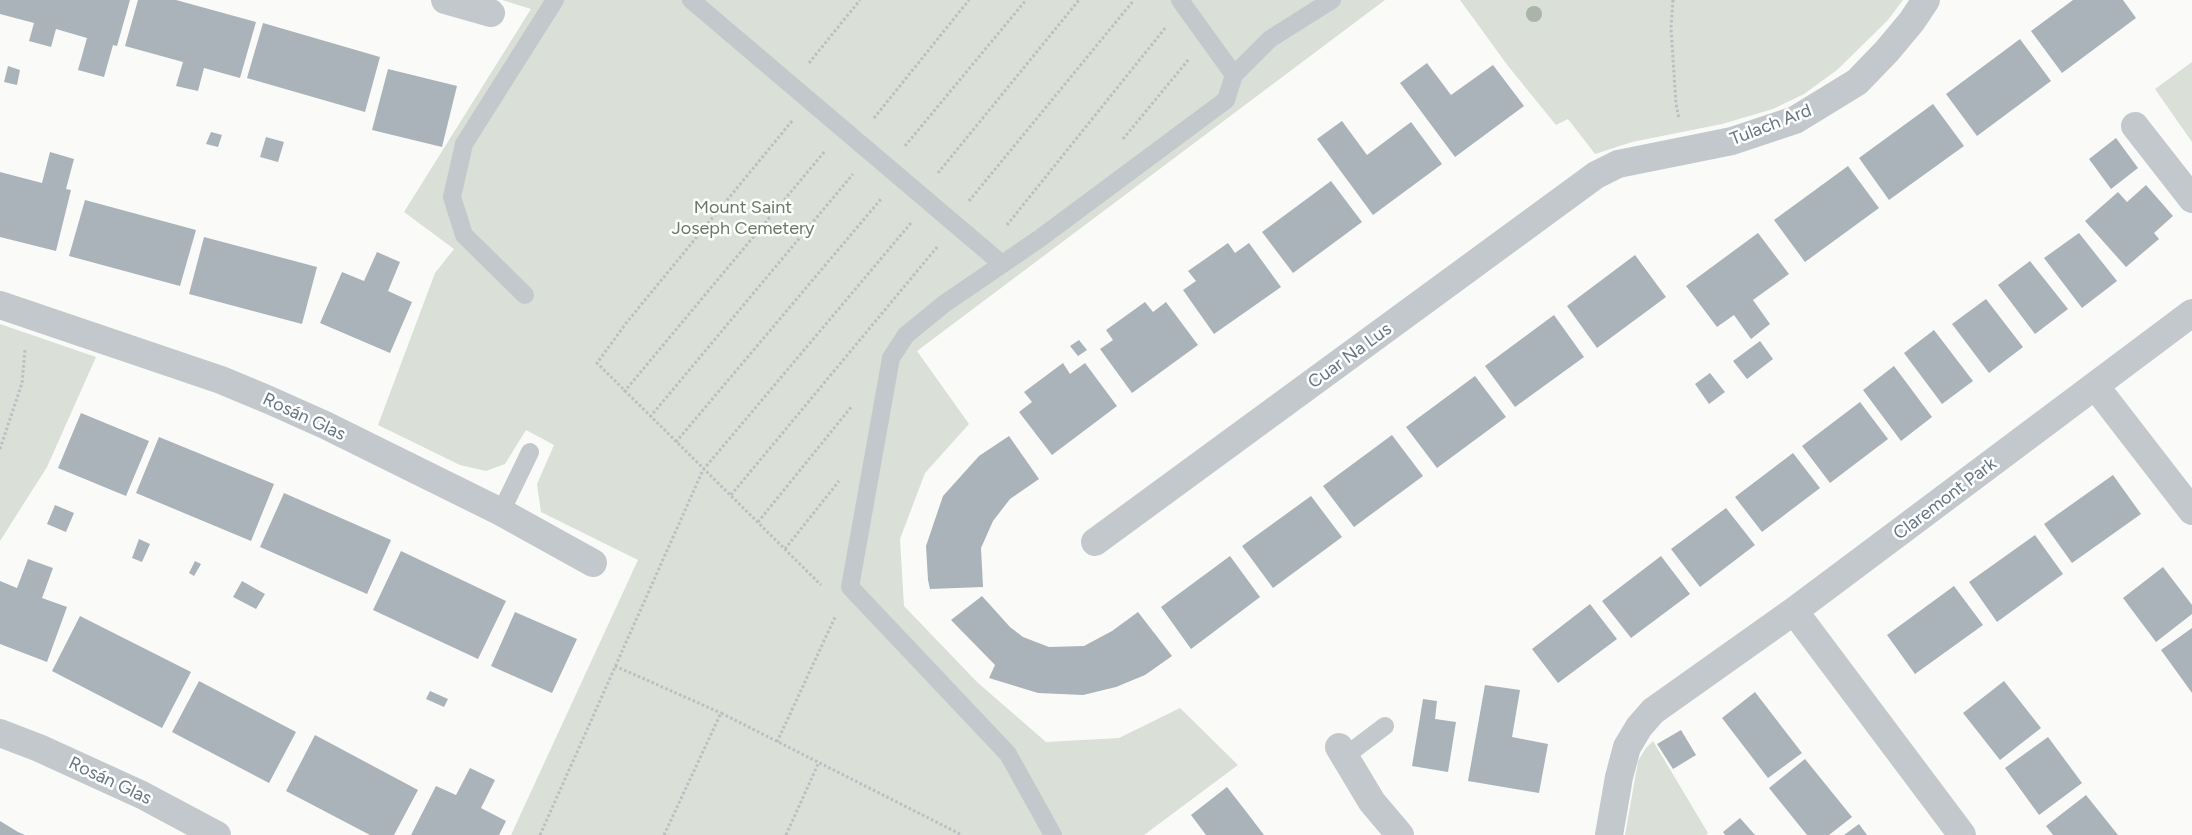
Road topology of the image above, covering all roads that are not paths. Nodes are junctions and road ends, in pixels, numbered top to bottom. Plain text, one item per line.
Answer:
1 (448, 0) edge
2 (555, 0) edge
3 (691, 0) edge
4 (1332, 0) edge
5 (1926, 0) edge
6 (1182, 2) edge
7 (491, 13) dead end
8 (1234, 75) junction
9 (2135, 126) dead end
10 (1604, 171) joint
11 (2192, 199) edge
12 (1002, 264) junction
13 (525, 295) dead end
14 (0, 305) edge
15 (2192, 313) edge
16 (2096, 386) junction
17 (530, 452) dead end
18 (2192, 511) edge
19 (500, 512) junction
20 (1095, 542) dead end
21 (593, 563) dead end
22 (1794, 611) junction
23 (1385, 726) dead end
24 (0, 733) edge
25 (1341, 752) joint
26 (217, 835) edge
27 (1053, 835) edge
28 (1400, 835) edge
29 (1609, 835) edge
30 (1962, 835) edge

1 - 7 street
2 - 13 lane
3 - 12 lane
4 - 8 lane
5 - 10 street, Tulach Ard
6 - 8 lane
8 - 12 lane
9 - 11 street
10 - 20 street, Cuar Na Lus
12 - 27 lane
14 - 19 street, Rosán Glas
15 - 16 street, Claremont Park
16 - 18 street
16 - 22 street, Claremont Park
17 - 19 lane
19 - 21 street, Rosán Glas
22 - 29 street, Claremont Park
22 - 30 street
23 - 25 lane
24 - 26 street, Rosán Glas
25 - 28 street

